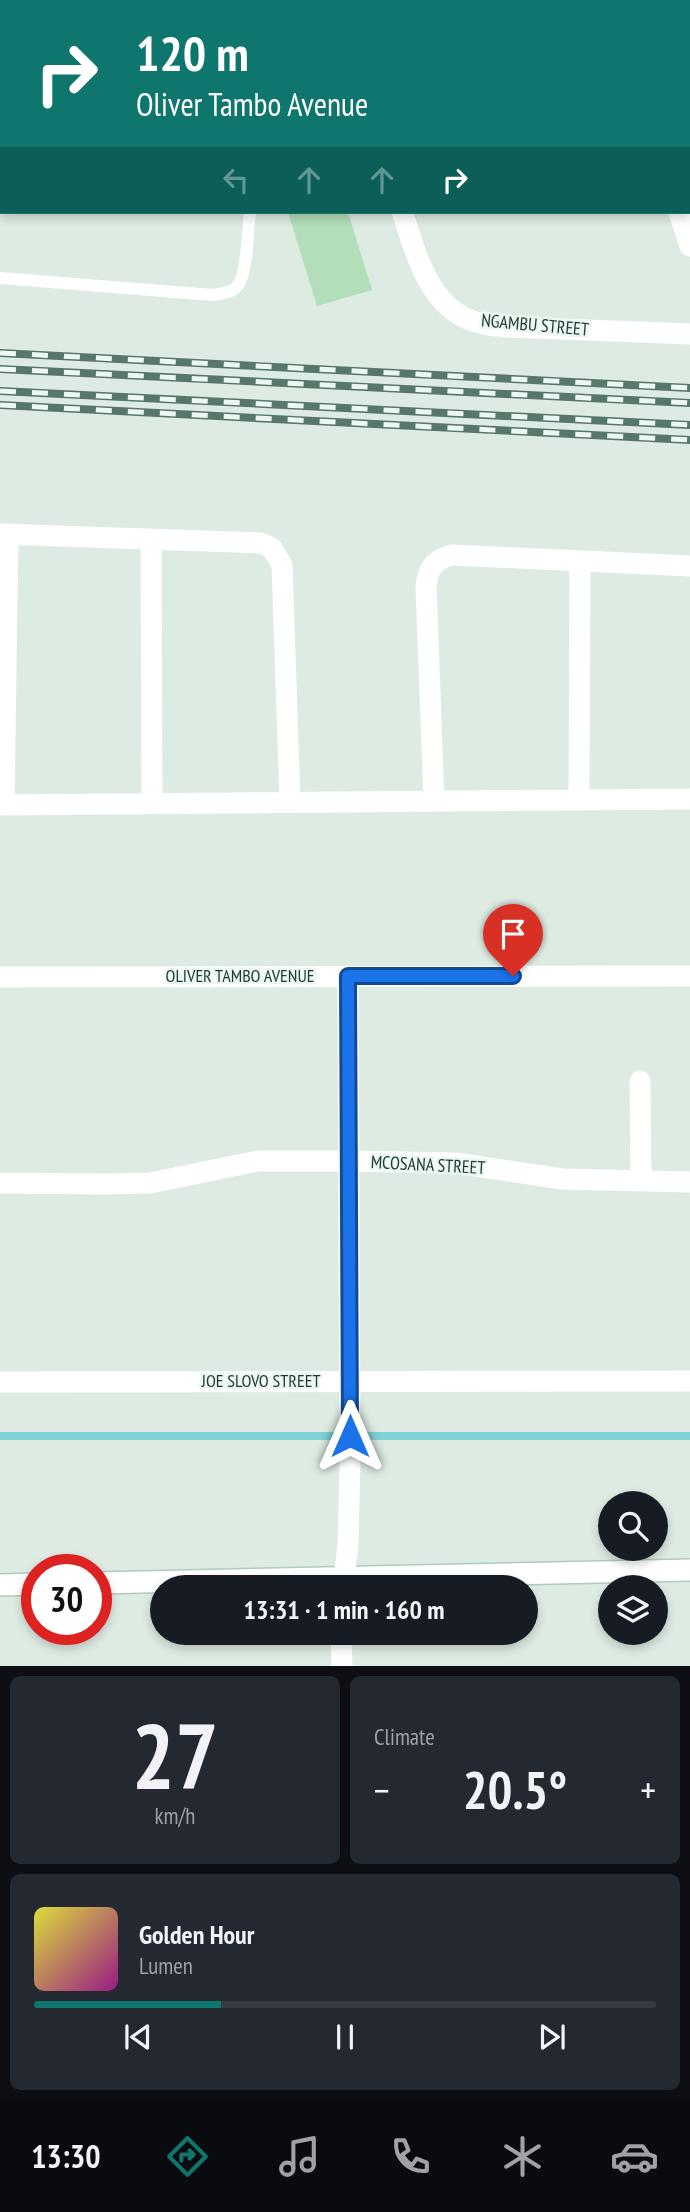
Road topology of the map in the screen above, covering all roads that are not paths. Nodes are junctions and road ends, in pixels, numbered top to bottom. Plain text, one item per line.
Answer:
1 (250, 214) edge
2 (403, 214) edge
3 (680, 214) edge
4 (690, 246) edge
5 (0, 278) edge
6 (690, 334) edge
7 (4, 534) edge
8 (151, 539) junction
9 (580, 561) junction
10 (690, 566) edge
11 (690, 799) edge
12 (579, 800) junction
13 (434, 801) junction
14 (290, 802) junction
15 (152, 803) junction
16 (2, 805) edge
17 (348, 976) junction
18 (690, 976) edge
19 (0, 977) edge
20 (640, 1081) dead end
21 (348, 1161) junction
22 (641, 1180) junction
23 (690, 1182) edge
24 (0, 1183) edge
25 (350, 1381) junction
26 (690, 1381) edge
27 (0, 1382) edge
28 (690, 1570) edge
29 (345, 1575) edge
30 (538, 1575) edge
31 (112, 1583) edge
32 (150, 1583) edge
33 (21, 1585) edge
34 (0, 1586) edge
35 (341, 1645) edge
36 (342, 1666) edge

1 - 5 lane
2 - 6 street, NGAMBU STREET
3 - 4 street
7 - 8 street
7 - 16 street
8 - 14 street
8 - 15 street
9 - 10 street
9 - 12 street
9 - 13 street
11 - 12 street
12 - 13 street
13 - 14 street
14 - 15 street
15 - 16 street
17 - 18 street, OLIVER TAMBO AVENUE
17 - 19 street, OLIVER TAMBO AVENUE
17 - 21 street
20 - 22 street
21 - 22 street, MCOSANA STREET
21 - 24 street, MCOSANA STREET
21 - 25 street
22 - 23 street, MCOSANA STREET
25 - 26 street, JOE SLOVO STREET
25 - 27 street, JOE SLOVO STREET
25 - 29 street
28 - 30 street
31 - 32 street
33 - 34 street
35 - 36 street

